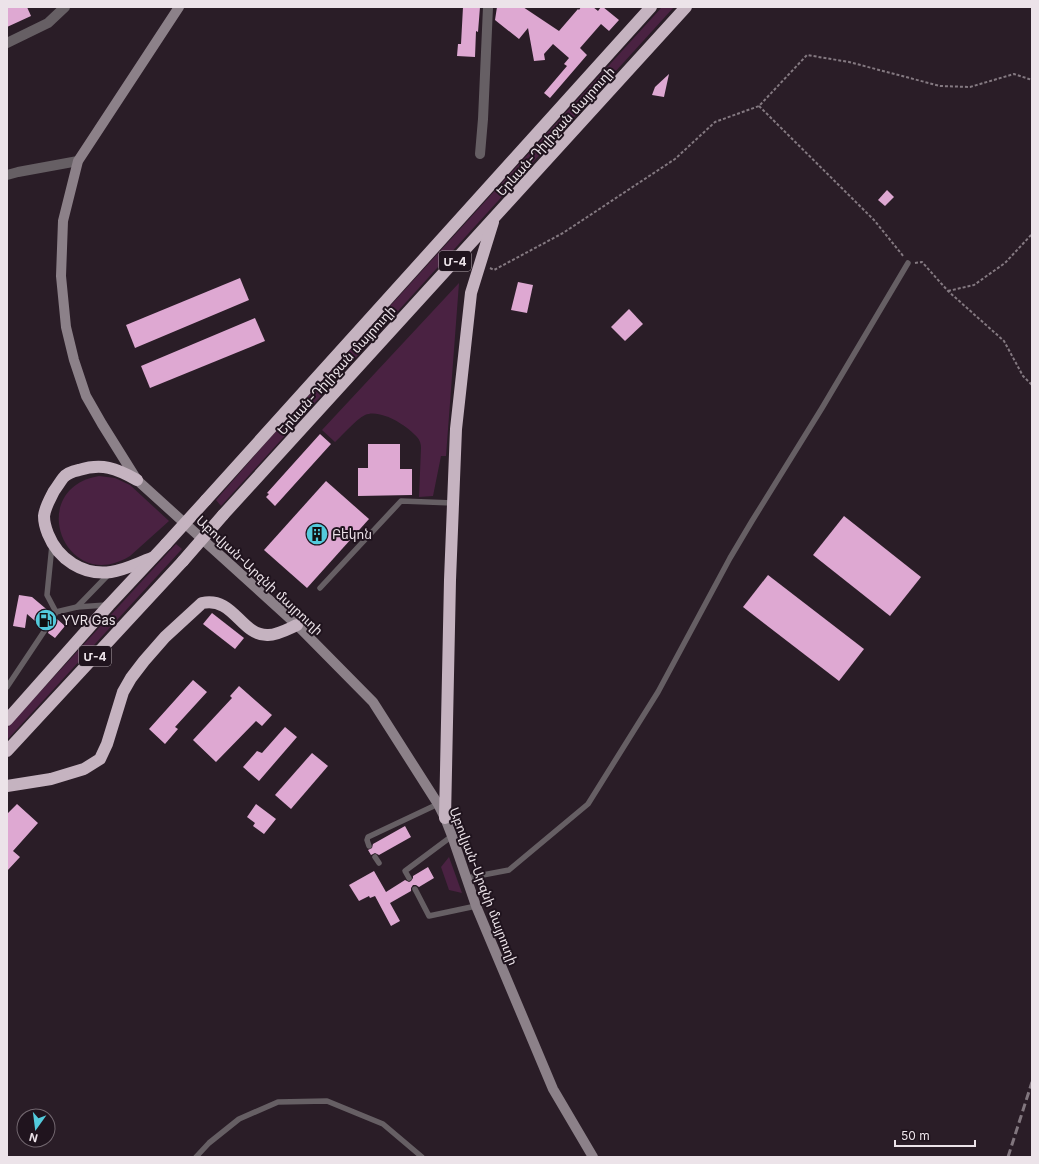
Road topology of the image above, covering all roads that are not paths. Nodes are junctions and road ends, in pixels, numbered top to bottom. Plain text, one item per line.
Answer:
1 (65, 7) edge
2 (178, 7) edge
3 (488, 7) edge
4 (651, 7) edge
5 (686, 7) edge
6 (7, 43) edge
7 (480, 154) dead end
8 (78, 161) junction
9 (7, 174) edge
10 (494, 218) junction
11 (908, 263) road end
12 (137, 480) junction
13 (454, 503) junction
14 (52, 543) junction
15 (152, 558) junction
16 (111, 572) junction
17 (320, 588) dead end
18 (109, 605) junction
19 (77, 607) junction
20 (297, 625) junction
21 (45, 630) dead end
22 (7, 687) edge
23 (7, 720) edge
24 (7, 751) edge
25 (7, 786) edge
26 (438, 804) junction
27 (445, 818) junction
28 (452, 836) junction
29 (369, 846) dead end
30 (375, 857) dead end
31 (379, 863) dead end
32 (409, 878) dead end
33 (467, 878) junction
34 (414, 889) dead end
35 (476, 906) junction
36 (196, 1157) edge
37 (422, 1157) edge
38 (593, 1157) edge

1 - 6 street
2 - 8 main road, Աբովյան-Արզնի մայրուղի
3 - 7 street
4 - 15 highway, Երևան-Դիլիջան մայրուղի / Մ-4, bridge
5 - 10 highway, Երևան-Դիլիջան մայրուղի / Մ-4
8 - 9 street
8 - 12 main road, Աբովյան-Արզնի մայրուղի
10 - 13 highway
10 - 24 highway, Երևան-Դիլիջան մայրուղի / Մ-4, bridge
11 - 33 lane
12 - 14 highway
12 - 20 main road, Աբովյան-Արզնի մայրուղի
13 - 17 lane
13 - 27 highway
14 - 16 highway
14 - 19 lane
15 - 16 highway
15 - 18 highway, Երևան-Դիլիջան մայրուղի / Մ-4
16 - 19 lane
18 - 19 lane
18 - 23 highway, Երևան-Դիլիջան մայրուղի / Մ-4
20 - 25 highway
20 - 26 main road, Աբովյան-Արզնի մայրուղի
21 - 22 lane
26 - 27 main road, Աբովյան-Արզնի մայրուղի
26 - 29 lane
27 - 28 main road, Աբովյան-Արզնի մայրուղի
28 - 32 lane
28 - 33 main road, Աբովյան-Արզնի մայրուղի
30 - 31 lane
33 - 35 main road, Աբովյան-Արզնի մայրուղի
34 - 35 lane
35 - 38 main road, Աբովյան-Արզնի մայրուղի
36 - 37 lane

